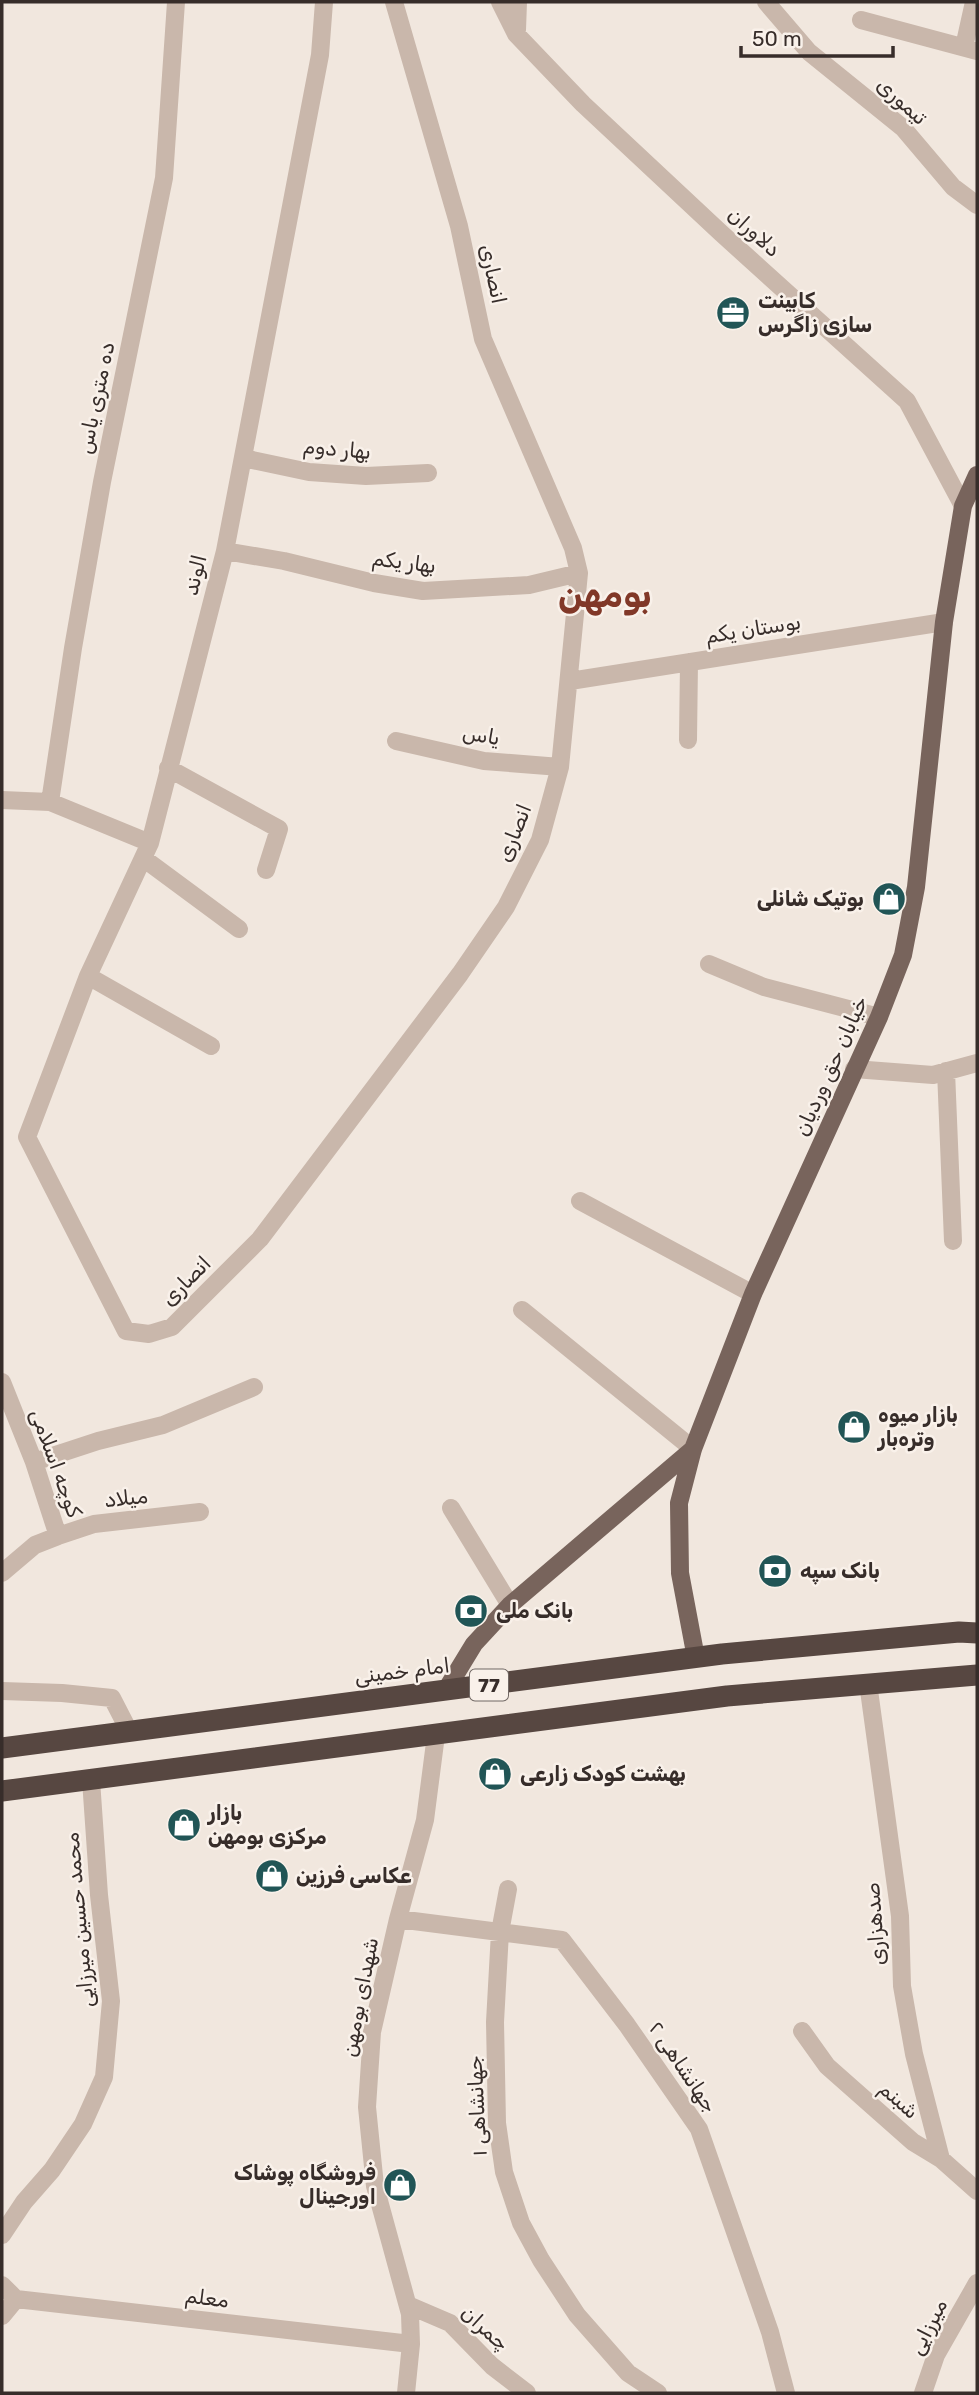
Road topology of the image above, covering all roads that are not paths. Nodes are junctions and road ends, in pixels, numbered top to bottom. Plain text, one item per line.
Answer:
1 (176, 2) edge
2 (324, 2) edge
3 (394, 2) edge
4 (500, 2) edge
5 (518, 2) edge
6 (766, 2) edge
7 (974, 2) edge
8 (861, 20) dead end
9 (516, 34) junction
10 (970, 49) edge
11 (977, 205) edge
12 (243, 458) junction
13 (428, 474) dead end
14 (977, 475) edge
15 (963, 506) junction
16 (225, 551) junction
17 (579, 573) junction
18 (944, 622) junction
19 (690, 662) junction
20 (570, 681) junction
21 (688, 740) dead end
22 (396, 741) dead end
23 (560, 766) junction
24 (169, 768) junction
25 (2, 800) edge
26 (50, 802) junction
27 (146, 851) junction
28 (266, 870) dead end
29 (239, 929) dead end
30 (709, 964) dead end
31 (88, 976) junction
32 (879, 1017) junction
33 (211, 1046) dead end
34 (977, 1063) edge
35 (855, 1069) junction
36 (946, 1071) junction
37 (27, 1137) joint
38 (580, 1201) dead end
39 (953, 1241) dead end
40 (753, 1294) junction
41 (522, 1310) dead end
42 (2, 1382) edge
43 (254, 1387) dead end
44 (693, 1449) junction
45 (34, 1462) junction
46 (452, 1508) dead end
47 (200, 1512) dead end
48 (58, 1536) junction
49 (2, 1573) edge
50 (510, 1605) junction
51 (977, 1633) edge
52 (696, 1658) junction
53 (977, 1675) edge
54 (868, 1684) junction
55 (446, 1690) junction
56 (2, 1691) edge
57 (129, 1731) junction
58 (436, 1735) junction
59 (2, 1748) edge
60 (91, 1780) junction
61 (2, 1791) edge
62 (508, 1889) dead end
63 (398, 1919) junction
64 (500, 1932) junction
65 (802, 2031) dead end
66 (941, 2159) junction
67 (977, 2191) edge
68 (2, 2235) edge
69 (2, 2285) edge
70 (977, 2285) edge
71 (16, 2298) junction
72 (408, 2305) junction
73 (2, 2316) edge
74 (411, 2344) junction
75 (406, 2393) edge
76 (527, 2393) edge
77 (658, 2393) edge
78 (786, 2393) edge
79 (923, 2393) edge

1 - 26 street, ده متری یاس
2 - 12 street, الوند
3 - 17 street, انصاری
4 - 9 street, دلاوران
5 - 9 street
6 - 11 street, تیموری
7 - 10 street
8 - 10 street
9 - 15 street, دلاوران
12 - 13 street, بهار دوم
12 - 16 street, الوند
14 - 15 main road, خیابان حق وردیان
15 - 18 main road, خیابان حق وردیان
16 - 17 street, بهار یکم
16 - 24 street, الوند
17 - 20 street, انصاری
18 - 19 street, بوستان یکم
18 - 32 main road, خیابان حق وردیان
19 - 20 street, بوستان یکم
19 - 21 street
20 - 23 street, انصاری
22 - 23 street, یاس
23 - 37 street, انصاری
24 - 27 street, الوند
24 - 28 street
25 - 26 street
26 - 27 street
27 - 29 street
27 - 31 street, الوند
30 - 32 street
31 - 33 street
31 - 37 street, الوند
32 - 35 main road, خیابان حق وردیان
34 - 36 street
35 - 36 street
35 - 40 main road, خیابان حق وردیان
36 - 39 street
38 - 40 street
40 - 44 main road, خیابان حق وردیان
41 - 44 street
42 - 45 street, کوچه اسلامی
43 - 45 street
44 - 50 main road
44 - 52 main road, خیابان حق وردیان
45 - 48 street, کوچه اسلامی
46 - 50 street
47 - 48 street, میلاد
48 - 49 street, کوچه اسلامی
50 - 55 main road
51 - 52 highway, امام خمینی / 77
52 - 55 highway, امام خمینی / 77
53 - 54 highway, 77
54 - 58 highway, 77
54 - 66 street, صدهزاری
55 - 57 highway, امام خمینی / 77
56 - 57 street
57 - 59 highway, امام خمینی / 77
58 - 60 highway, 77
58 - 63 street, شهدای بومهن
60 - 61 highway, 77
60 - 68 street, محمد حسین میرزایی
62 - 64 street, جهانشاهی ۱
63 - 64 street, جهانشاهی ۲
63 - 72 street, شهدای بومهن
64 - 77 street, جهانشاهی ۱
64 - 78 street, جهانشاهی ۲
65 - 66 street, شبنم
66 - 67 street, شبنم
69 - 71 street
70 - 79 street, میرزایی
71 - 73 street
71 - 74 street, معلم
72 - 74 street, شهدای بومهن
72 - 76 street, چمران
74 - 75 street, شهدای بومهن

